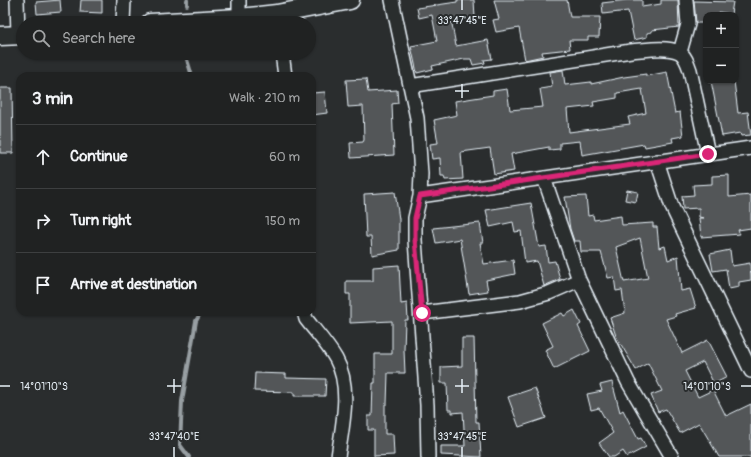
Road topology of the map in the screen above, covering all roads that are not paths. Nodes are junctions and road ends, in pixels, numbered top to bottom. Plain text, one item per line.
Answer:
1 (17, 0) edge
2 (124, 0) edge
3 (239, 0) edge
4 (350, 0) edge
5 (392, 0) edge
6 (686, 0) edge
7 (19, 16) edge
8 (123, 16) edge
9 (239, 16) edge
10 (285, 16) edge
11 (16, 35) edge
12 (0, 36) edge
13 (680, 52) junction
14 (283, 60) edge
15 (284, 72) edge
16 (410, 86) junction
17 (751, 148) edge
18 (708, 154) junction
19 (657, 161) junction
20 (544, 178) junction
21 (420, 196) junction
22 (579, 280) junction
23 (422, 313) junction
24 (305, 316) edge
25 (751, 371) edge
26 (338, 457) edge
27 (428, 457) edge
28 (672, 457) edge

1 - 7 street
2 - 8 street
3 - 9 street
4 - 10 street
5 - 16 street
6 - 13 street
11 - 12 street
13 - 16 street
13 - 18 street
14 - 15 street
16 - 21 street
17 - 18 street
18 - 19 street
19 - 20 street
19 - 25 street
20 - 21 street
20 - 22 street
21 - 23 street
22 - 23 street
22 - 28 street
23 - 27 street
24 - 26 street

